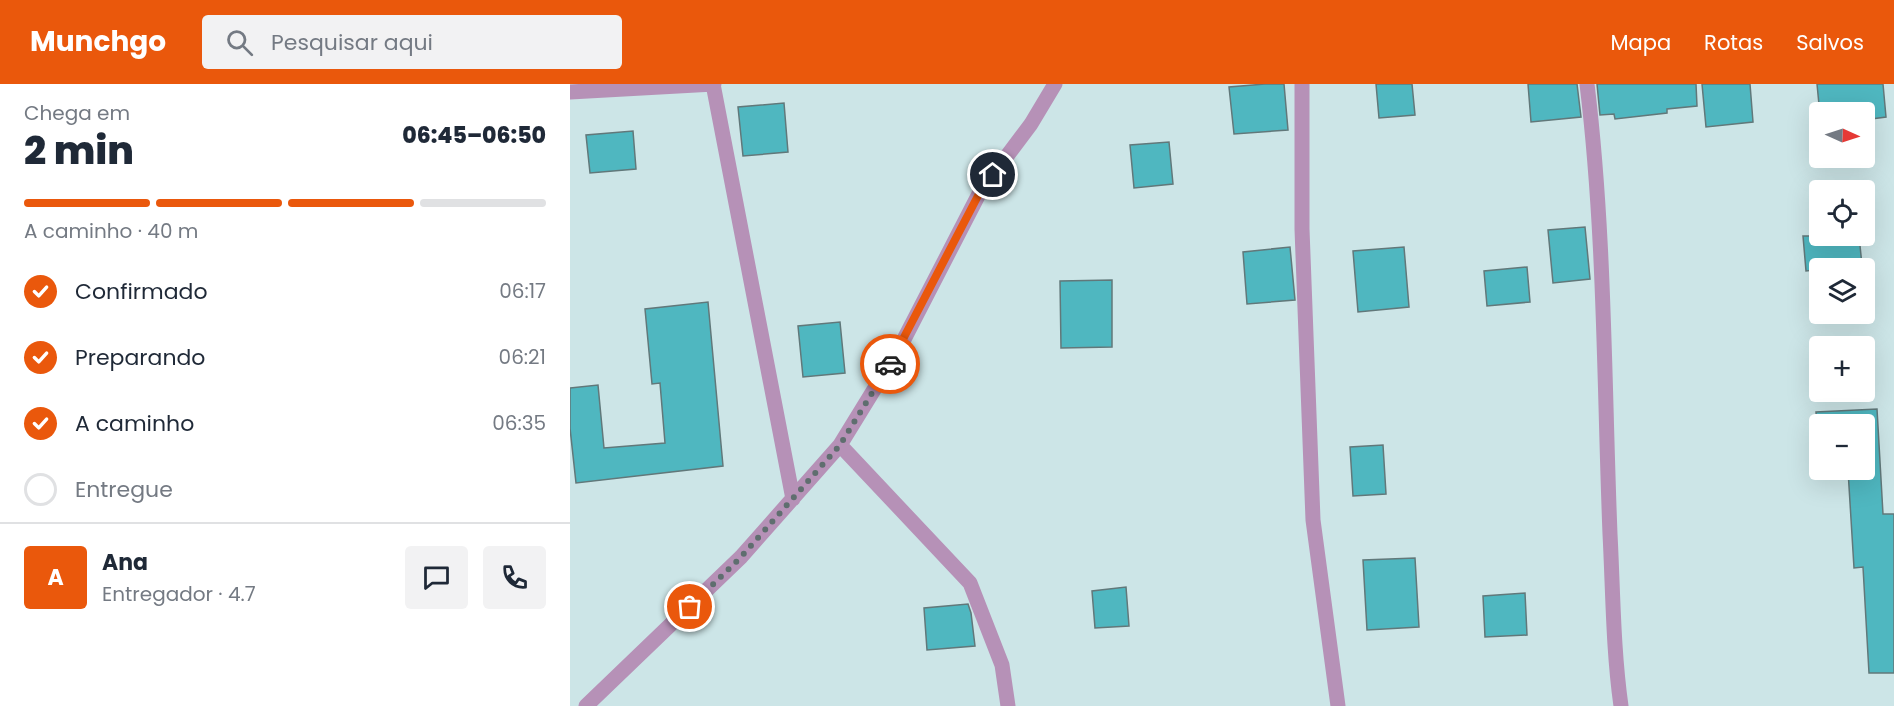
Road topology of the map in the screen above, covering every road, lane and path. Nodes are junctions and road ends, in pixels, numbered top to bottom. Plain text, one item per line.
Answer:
1 (713, 84) edge
2 (1055, 84) edge
3 (1302, 84) edge
4 (1587, 84) edge
5 (570, 92) edge
6 (840, 445) junction
7 (793, 499) junction
8 (586, 706) edge
9 (1008, 706) edge
10 (1338, 706) edge
11 (1621, 706) edge

1 - 5 street
1 - 7 street
2 - 6 street
3 - 10 street
4 - 11 street
6 - 7 street
6 - 9 street
7 - 8 street

